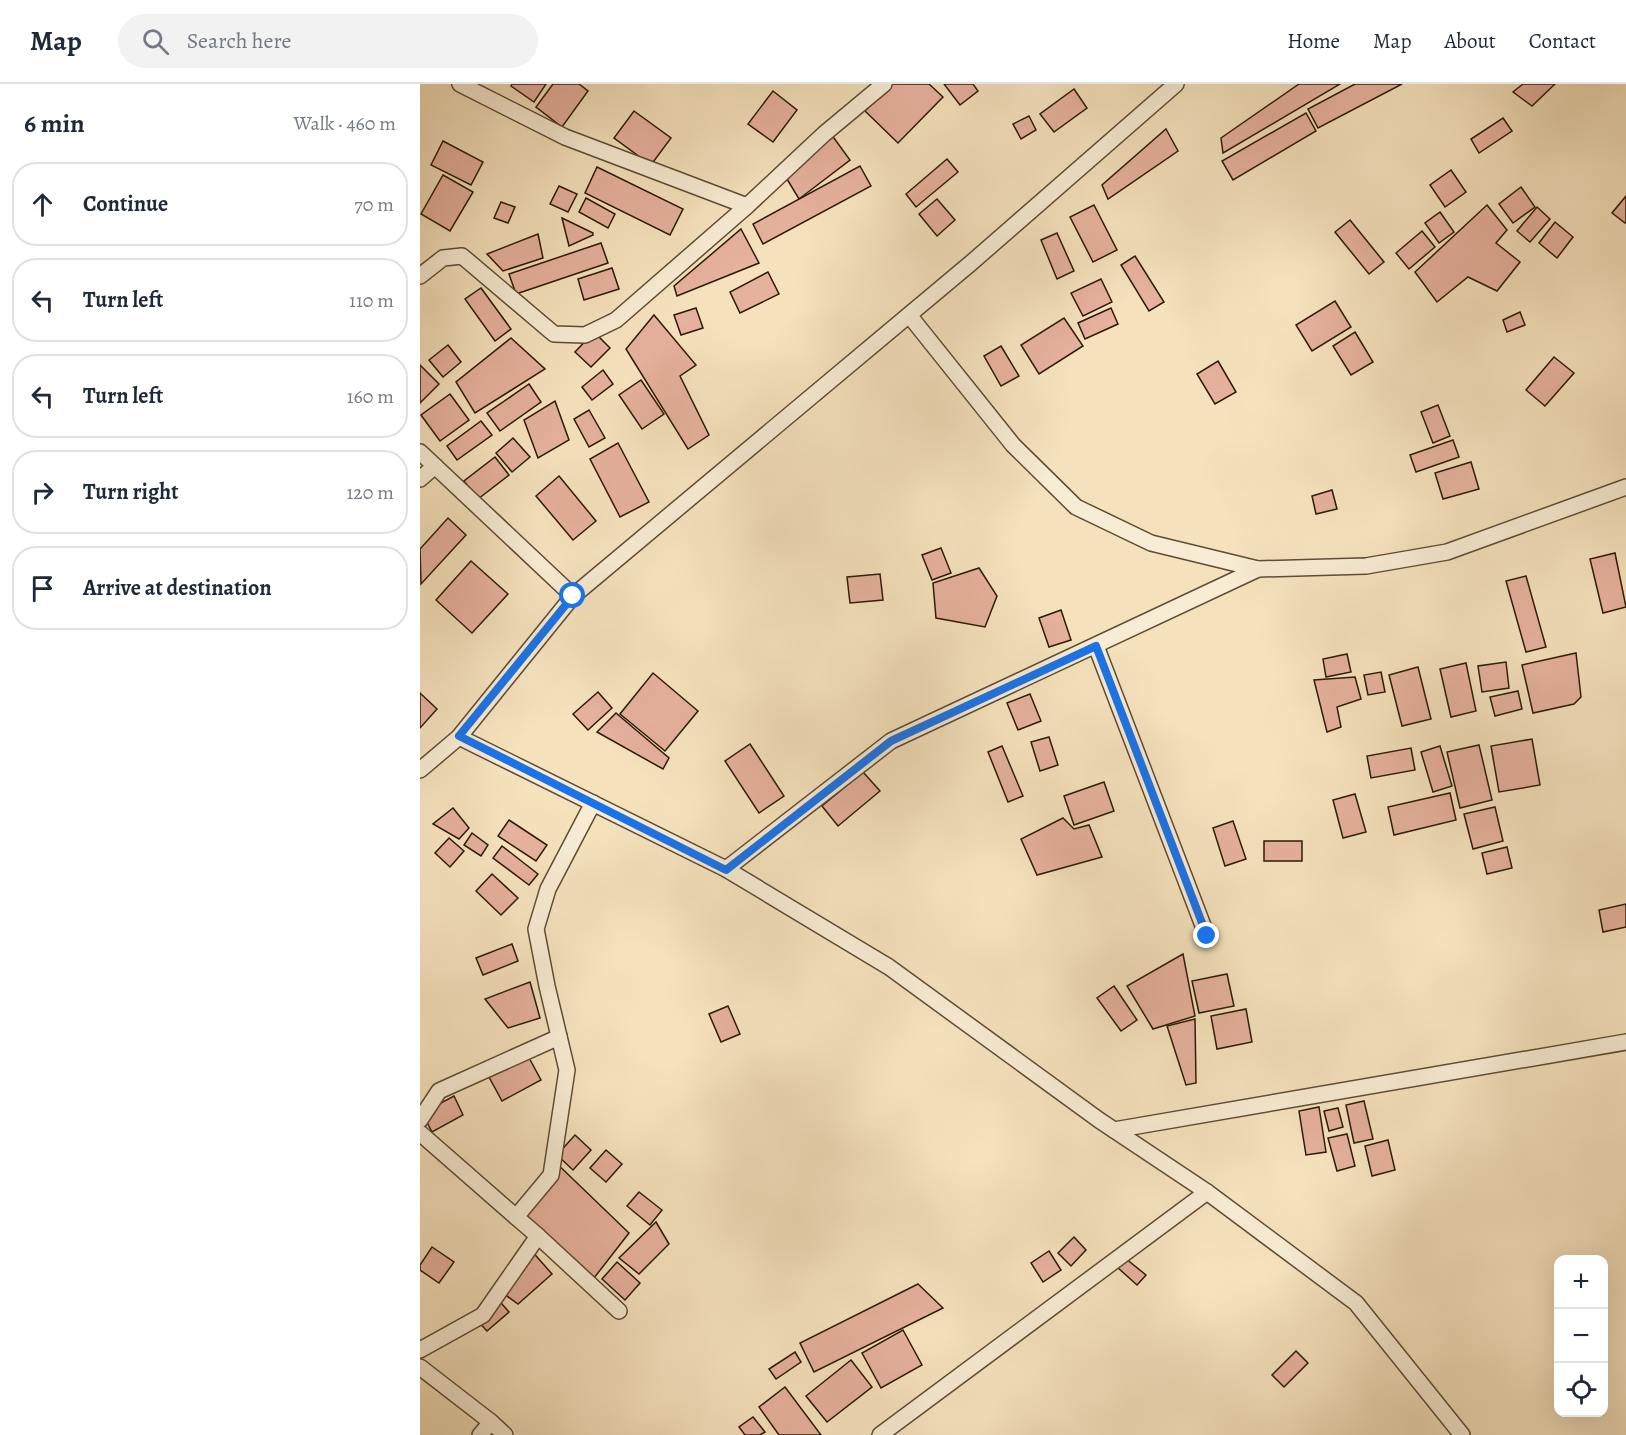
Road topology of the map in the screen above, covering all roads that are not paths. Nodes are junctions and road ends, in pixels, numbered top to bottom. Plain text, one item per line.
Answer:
1 (460, 84) edge
2 (884, 84) edge
3 (1176, 84) edge
4 (747, 206) junction
5 (420, 276) edge
6 (909, 315) junction
7 (420, 452) edge
8 (435, 466) junction
9 (420, 479) edge
10 (1626, 487) edge
11 (1258, 569) junction
12 (573, 596) junction
13 (1096, 646) junction
14 (459, 736) junction
15 (420, 771) edge
16 (593, 803) junction
17 (726, 870) junction
18 (1207, 936) dead end
19 (559, 1037) junction
20 (1626, 1042) edge
21 (420, 1120) edge
22 (1114, 1130) junction
23 (420, 1133) edge
24 (1207, 1192) junction
25 (516, 1217) junction
26 (538, 1236) junction
27 (619, 1311) dead end
28 (420, 1350) edge
29 (420, 1367) edge
30 (491, 1422) junction
31 (480, 1435) edge
32 (505, 1435) edge
33 (880, 1435) edge
34 (1462, 1435) edge

1 - 4 street
2 - 4 street
3 - 6 street
4 - 5 street
6 - 11 street
6 - 12 street
7 - 8 street
8 - 9 street
8 - 12 street
10 - 11 street
11 - 13 street
12 - 14 street
13 - 17 street
13 - 18 street
14 - 15 street
14 - 16 street
16 - 17 street
16 - 19 street
17 - 22 street
19 - 21 street
19 - 25 street
20 - 22 street
22 - 24 street
23 - 25 street
24 - 33 street
24 - 34 street
25 - 26 street
26 - 27 street
26 - 28 street
29 - 30 street
30 - 31 street
30 - 32 street

